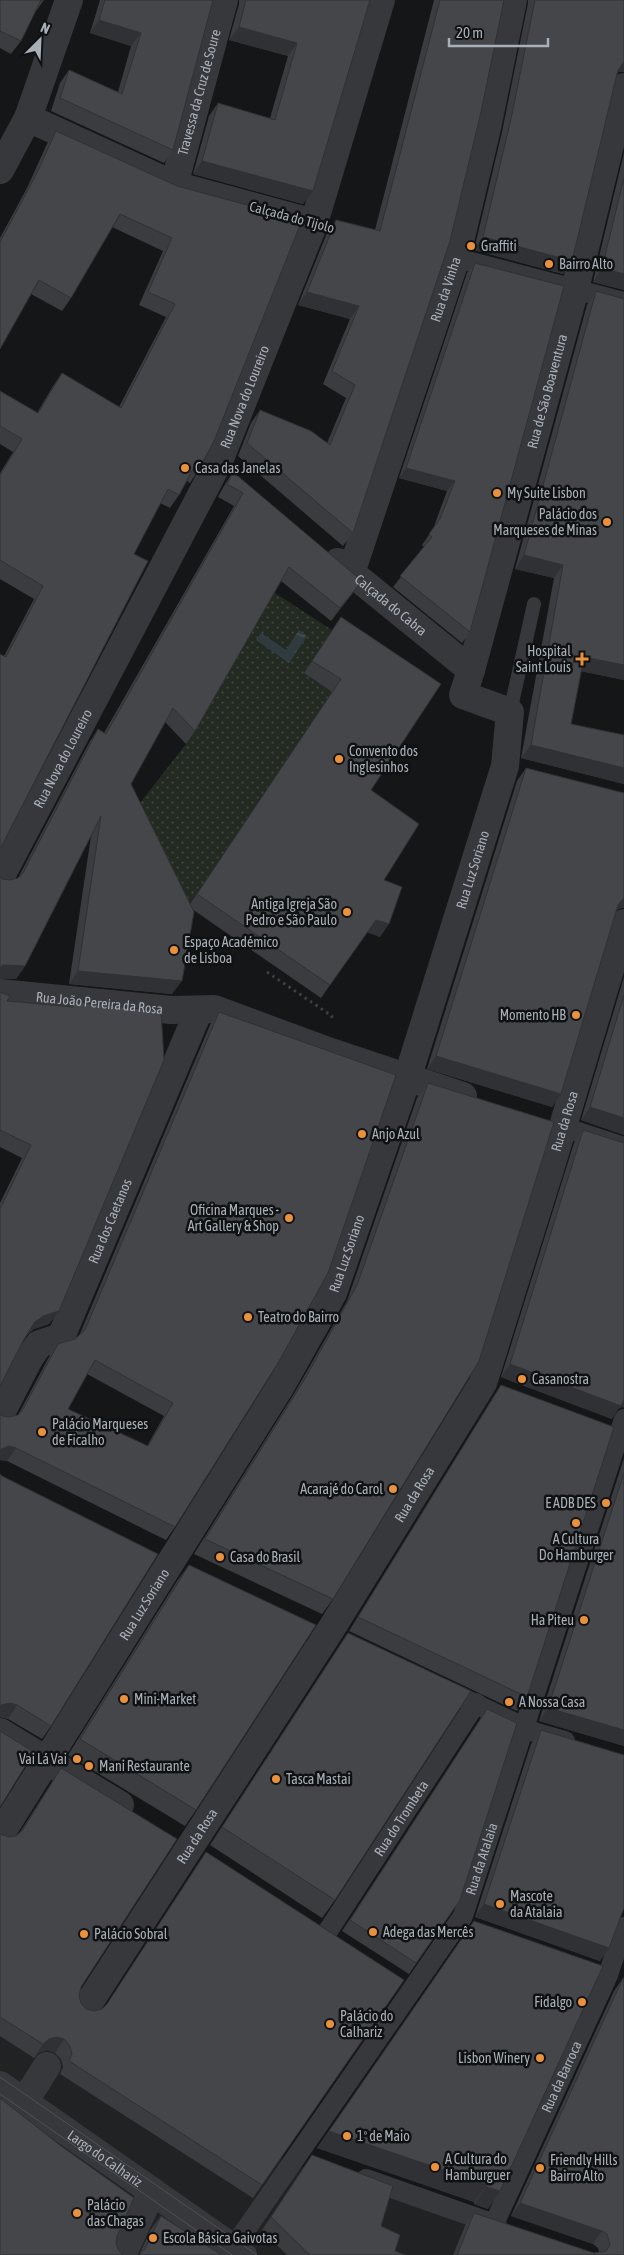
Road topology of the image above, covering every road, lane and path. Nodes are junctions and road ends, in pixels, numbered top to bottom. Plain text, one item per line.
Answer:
1 (69, 0) edge
2 (224, 0) edge
3 (381, 0) edge
4 (513, 0) edge
5 (624, 87) edge
6 (28, 118) junction
7 (0, 170) edge
8 (174, 185) junction
9 (314, 223) junction
10 (456, 258) junction
11 (575, 289) junction
12 (624, 302) edge
13 (218, 460) junction
14 (241, 479) edge
15 (321, 548) edge
16 (351, 573) junction
17 (534, 604) dead end
18 (467, 683) junction
19 (510, 712) junction
20 (0, 878) edge
21 (624, 923) edge
22 (239, 928) edge
23 (229, 962) dead end
24 (267, 972) dead end
25 (0, 994) edge
26 (199, 1010) junction
27 (326, 1050) junction
28 (407, 1079) junction
29 (489, 1104) edge
30 (535, 1119) edge
31 (563, 1127) junction
32 (624, 1147) edge
33 (0, 1415) edge
34 (617, 1429) edge
35 (146, 1548) edge
36 (172, 1561) junction
37 (198, 1573) edge
38 (302, 1622) edge
39 (337, 1639) junction
40 (424, 1679) edge
41 (476, 1703) junction
42 (524, 1726) junction
43 (0, 1732) edge
44 (579, 1745) edge
45 (48, 1760) junction
46 (138, 1816) edge
47 (0, 1835) edge
48 (624, 1926) edge
49 (326, 1934) edge
50 (607, 1975) edge
51 (85, 2009) edge
52 (47, 2066) dead end
53 (0, 2085) edge
54 (24, 2102) junction
55 (298, 2154) junction
56 (320, 2162) edge
57 (346, 2172) edge
58 (152, 2192) junction
59 (238, 2252) edge
60 (122, 2255) edge

1 - 6 street
2 - 8 street, Travessa da Cruz de Soure
3 - 9 street, Rua Nova do Loureiro
4 - 10 street, Rua da Vinha
5 - 11 street, Rua de São Boaventura
6 - 7 street
6 - 8 street, Calçada do Tijolo
8 - 9 street, Calçada do Tijolo
9 - 13 street, Rua Nova do Loureiro
10 - 11 street
10 - 16 street, Rua da Vinha
11 - 12 street
11 - 18 street, Rua de São Boaventura
13 - 14 street
13 - 20 street, Rua Nova do Loureiro
15 - 16 street, Calçada do Cabra
16 - 18 street, Calçada do Cabra
17 - 19 lane
18 - 19 street
19 - 28 street, Rua Luz Soriano
21 - 31 street, Rua da Rosa
22 - 23 path
24 - 27 path
25 - 26 street, Rua João Pereira da Rosa
26 - 27 street, Rua João Pereira da Rosa
26 - 33 street, Rua dos Caetanos
27 - 28 street, Rua João Pereira da Rosa
28 - 29 street, Rua João Pereira da Rosa
28 - 36 street, Rua Luz Soriano
30 - 31 street
31 - 32 street
31 - 39 street, Rua da Rosa
34 - 42 street, Rua da Atalaia
35 - 36 street
36 - 37 street
36 - 45 street, Rua Luz Soriano
38 - 39 street
39 - 51 street, Rua da Rosa
40 - 41 street
41 - 42 street
41 - 49 street, Rua do Trombeta
42 - 44 street
42 - 55 street, Rua da Atalaia
43 - 45 street
45 - 46 street
45 - 47 street, Rua Luz Soriano
48 - 50 street, Rua da Barroca
50 - 57 street, Rua da Barroca
52 - 54 street
53 - 54 street, Largo do Calhariz
54 - 58 street, Largo do Calhariz
55 - 56 street
55 - 59 street, Rua da Atalaia
58 - 59 street, Largo do Calhariz
58 - 60 street

